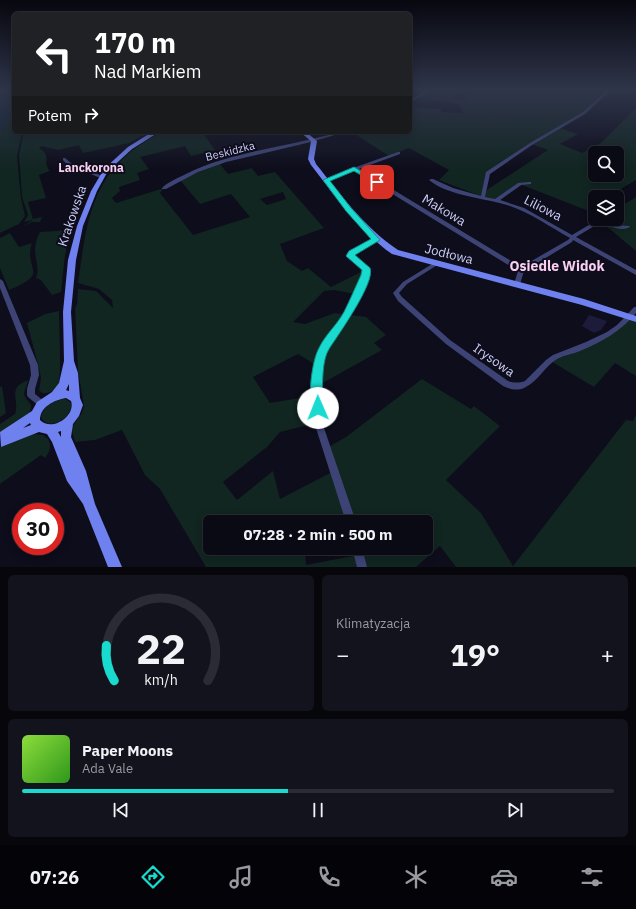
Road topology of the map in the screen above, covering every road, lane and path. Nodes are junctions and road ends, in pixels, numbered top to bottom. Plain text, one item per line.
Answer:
1 (578, 116) edge
2 (153, 134) edge
3 (305, 134) edge
4 (337, 134) edge
5 (314, 141) junction
6 (400, 153) dead end
7 (64, 159) dead end
8 (354, 168) junction
9 (101, 177) junction
10 (326, 180) junction
11 (431, 180) dead end
12 (528, 183) dead end
13 (164, 188) dead end
14 (482, 197) junction
15 (496, 200) junction
16 (627, 228) dead end
17 (573, 236) junction
18 (376, 240) junction
19 (437, 264) junction
20 (521, 270) junction
21 (636, 273) edge
22 (0, 281) edge
23 (517, 284) junction
24 (636, 309) edge
25 (633, 318) edge
26 (69, 361) junction
27 (56, 395) junction
28 (75, 398) junction
29 (42, 404) junction
30 (35, 414) junction
31 (68, 422) junction
32 (45, 428) junction
33 (0, 438) edge
34 (0, 442) edge
35 (90, 504) junction
36 (349, 515) edge
37 (359, 555) edge
38 (115, 567) edge
39 (362, 567) edge

1 - 14 street
2 - 9 street, Krakowska
3 - 5 street
4 - 5 street, Beskidzka
5 - 10 street, Jodłowa
5 - 13 street, Beskidzka
6 - 8 street
7 - 9 street
8 - 10 street
8 - 20 street, Makowa
9 - 26 street, Krakowska
10 - 18 street, Jodłowa
11 - 14 street, Liliowa
12 - 15 street
14 - 15 street, Liliowa
15 - 17 street, Liliowa
16 - 17 street
17 - 20 street
17 - 21 street, Liliowa
18 - 19 street, Jodłowa
18 - 36 street
19 - 23 street, Jodłowa
19 - 25 street, Irysowa
20 - 23 street
22 - 29 street
23 - 25 street, Jodłowa
24 - 25 street
26 - 27 street, Krakowska
26 - 28 street, Krakowska
27 - 28 street
27 - 29 street
28 - 31 street
29 - 30 street
30 - 32 street
30 - 33 street
31 - 32 street
31 - 35 street
32 - 34 street
32 - 35 street
35 - 38 street
37 - 39 street

